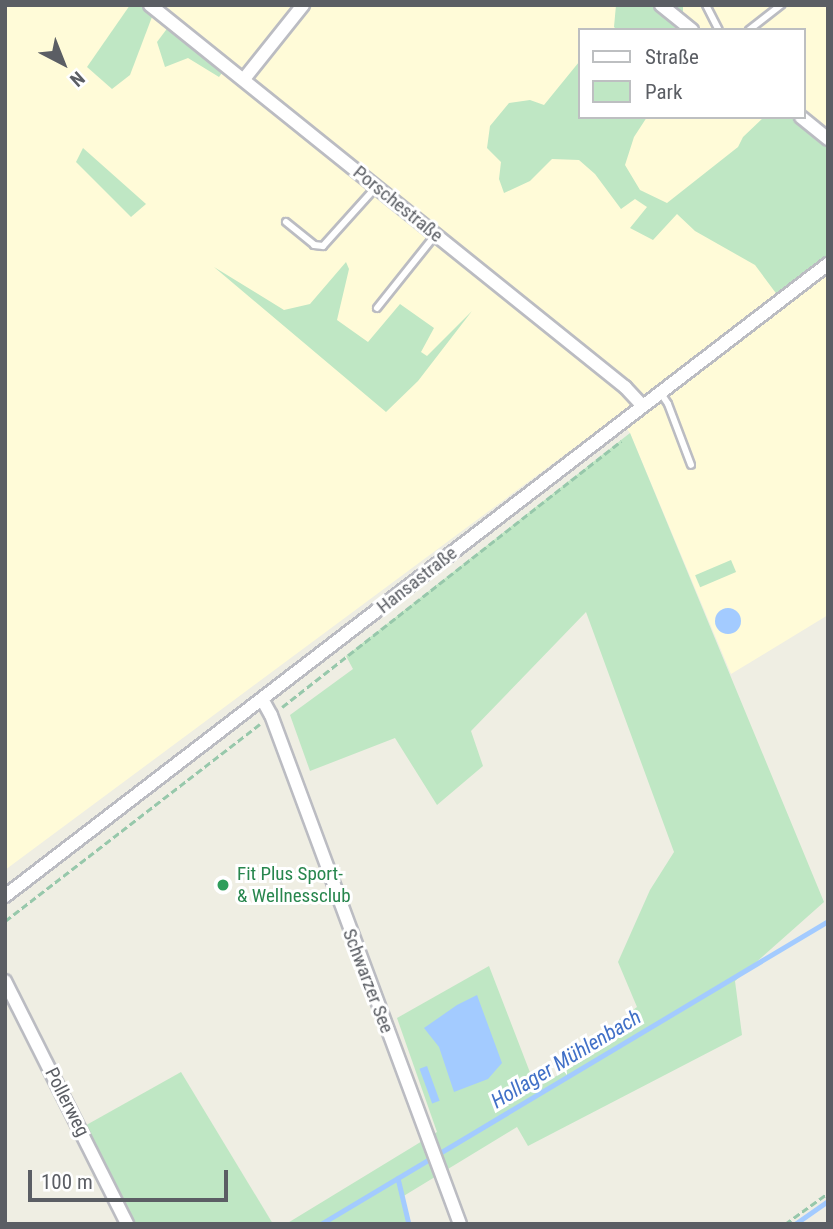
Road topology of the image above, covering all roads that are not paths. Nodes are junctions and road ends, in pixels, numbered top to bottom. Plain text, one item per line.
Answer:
1 (150, 5) edge
2 (303, 5) edge
3 (661, 5) edge
4 (706, 5) edge
5 (781, 5) edge
6 (690, 28) edge
7 (718, 28) edge
8 (752, 28) edge
9 (244, 79) junction
10 (804, 119) edge
11 (828, 139) edge
12 (377, 186) junction
13 (286, 222) dead end
14 (436, 234) junction
15 (828, 264) edge
16 (377, 308) dead end
17 (660, 392) junction
18 (643, 407) junction
19 (691, 465) dead end
20 (262, 699) junction
21 (5, 895) edge
22 (5, 981) edge
23 (127, 1224) edge
24 (460, 1224) edge

1 - 9 street, Porschestraße
2 - 9 street
3 - 6 street
4 - 7 lane
5 - 8 lane
9 - 12 street, Porschestraße
10 - 11 street
12 - 13 lane
12 - 14 street, Porschestraße
14 - 16 lane
14 - 18 street, Porschestraße
15 - 17 street, Hansastraße
17 - 18 street, Hansastraße
17 - 19 lane
18 - 20 street, Hansastraße
20 - 21 street, Hansastraße
20 - 24 street, Schwarzer See
22 - 23 street, Pollerweg

